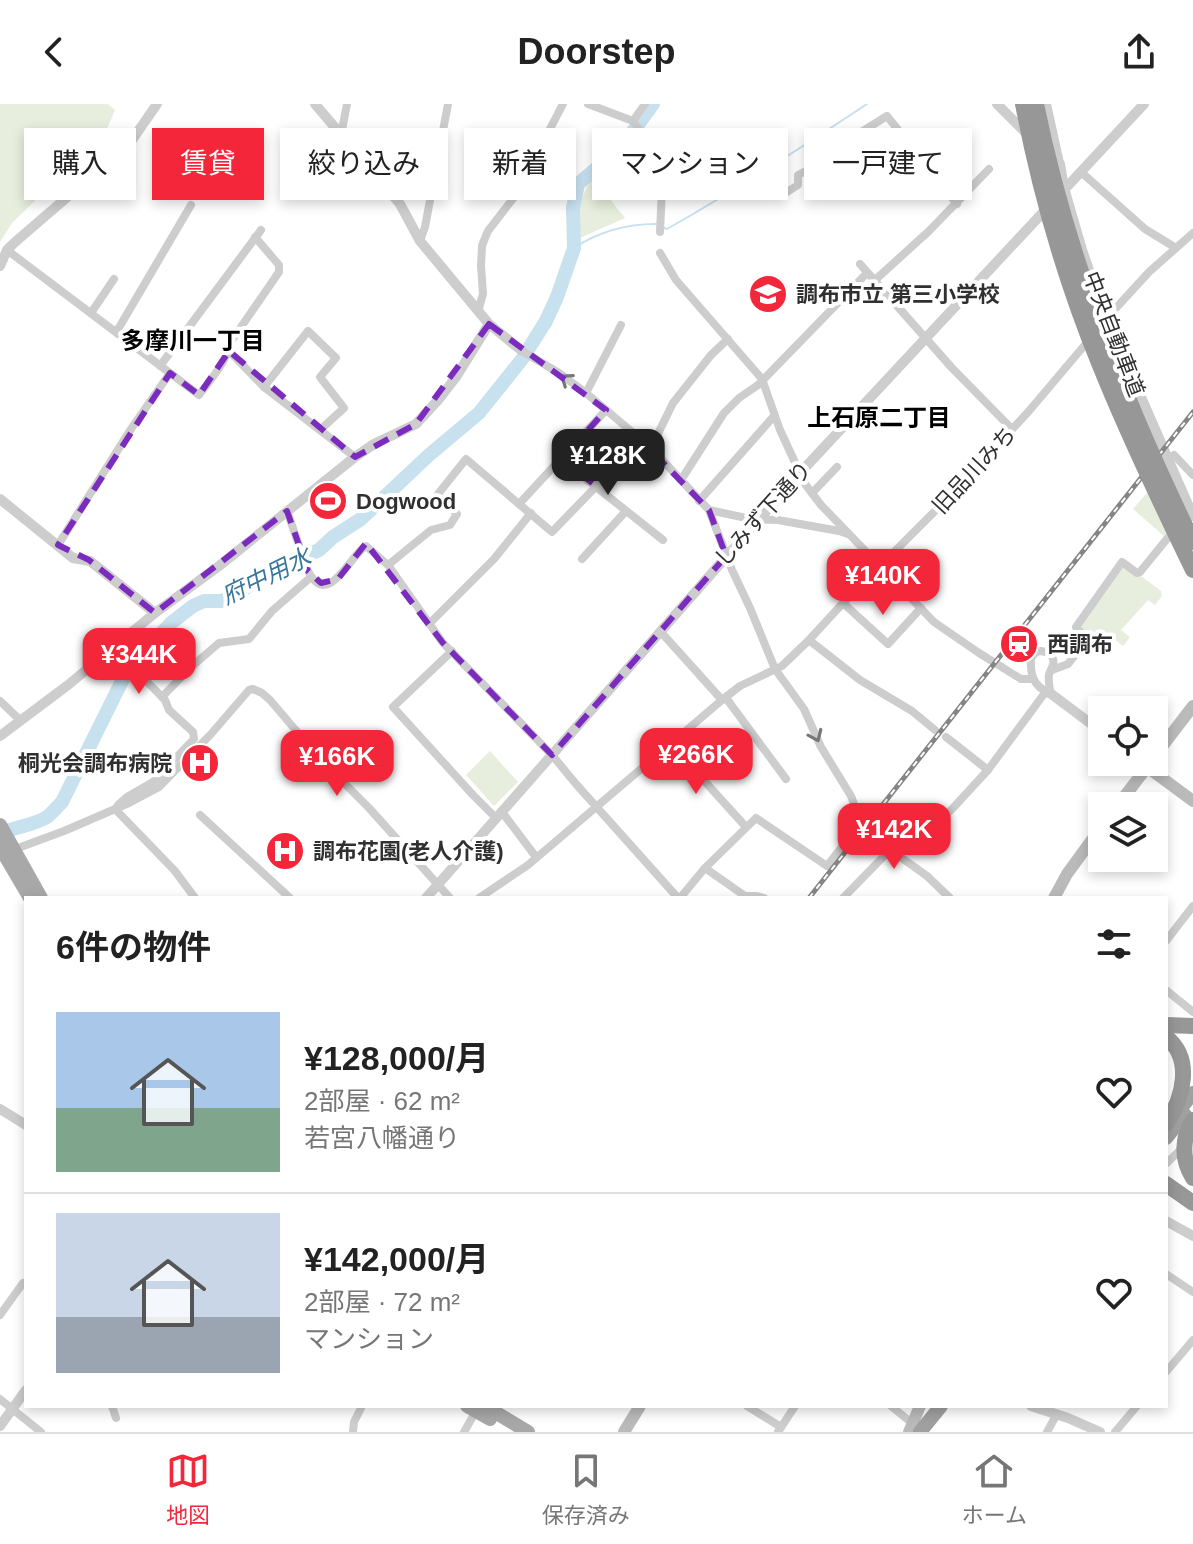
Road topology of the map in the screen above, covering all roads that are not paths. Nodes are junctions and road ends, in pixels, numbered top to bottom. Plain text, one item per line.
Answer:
1 (157, 104) edge
2 (315, 104) edge
3 (347, 104) edge
4 (448, 104) edge
5 (563, 104) edge
6 (588, 104) edge
7 (645, 104) edge
8 (997, 104) edge
9 (1023, 104) edge
10 (1036, 104) edge
11 (1047, 104) edge
12 (1144, 104) edge
13 (636, 125) junction
14 (335, 128) edge
15 (342, 128) edge
16 (1060, 164) junction
17 (989, 169) dead end
18 (1081, 172) junction
19 (1064, 188) junction
20 (788, 191) edge
21 (397, 200) edge
22 (957, 204) junction
23 (191, 205) dead end
24 (660, 232) dead end
25 (1193, 233) edge
26 (420, 241) junction
27 (1176, 248) junction
28 (7, 250) junction
29 (660, 253) dead end
30 (860, 264) dead end
31 (0, 266) edge
32 (870, 277) junction
33 (114, 279) dead end
34 (478, 311) junction
35 (91, 313) junction
36 (1106, 318) junction
37 (489, 324) junction
38 (621, 325) dead end
39 (117, 331) junction
40 (926, 337) junction
41 (728, 339) junction
42 (229, 351) junction
43 (522, 351) joint
44 (160, 366) junction
45 (170, 373) junction
46 (762, 379) junction
47 (264, 387) junction
48 (586, 393) junction
49 (606, 410) junction
50 (774, 416) junction
51 (1012, 429) junction
52 (320, 430) junction
53 (641, 440) junction
54 (651, 448) junction
55 (1174, 455) dead end
56 (355, 457) junction
57 (561, 459) junction
58 (837, 467) dead end
59 (800, 473) junction
60 (1193, 475) edge
61 (681, 480) junction
62 (596, 486) junction
63 (812, 493) junction
64 (0, 499) edge
65 (699, 501) junction
66 (519, 504) junction
67 (709, 510) junction
68 (287, 511) junction
69 (626, 511) junction
70 (1192, 511) edge
71 (531, 513) junction
72 (759, 518) junction
73 (849, 534) junction
74 (663, 540) dead end
75 (1193, 542) edge
76 (58, 545) junction
77 (726, 556) junction
78 (582, 559) dead end
79 (388, 565) junction
80 (881, 565) junction
81 (1193, 570) edge
82 (311, 577) junction
83 (843, 603) junction
84 (921, 608) junction
85 (155, 613) junction
86 (429, 624) junction
87 (660, 631) junction
88 (809, 640) junction
89 (113, 647) junction
90 (452, 651) junction
91 (775, 669) junction
92 (1050, 674) junction
93 (1035, 682) junction
94 (1050, 693) junction
95 (162, 697) junction
96 (724, 699) junction
97 (0, 701) edge
98 (1193, 706) edge
99 (21, 721) junction
100 (1088, 722) edge
101 (935, 730) dead end
102 (0, 736) edge
103 (946, 737) dead end
104 (1168, 737) edge
105 (670, 743) junction
106 (552, 755) junction
107 (988, 770) junction
108 (1164, 776) edge
109 (786, 779) dead end
110 (1193, 801) edge
111 (595, 806) junction
112 (115, 809) junction
113 (200, 815) dead end
114 (499, 815) junction
115 (861, 823) junction
116 (1, 827) edge
117 (746, 827) junction
118 (1088, 845) edge
119 (6, 850) edge
120 (892, 851) junction
121 (536, 857) junction
122 (705, 868) junction
123 (438, 884) junction
124 (29, 896) edge
125 (40, 896) edge
126 (194, 896) edge
127 (288, 896) edge
128 (428, 896) edge
129 (448, 896) edge
130 (482, 896) edge
131 (677, 896) edge
132 (681, 896) edge
133 (745, 896) edge
134 (845, 896) edge
135 (948, 896) edge
136 (1054, 896) edge
137 (1193, 906) edge
138 (1168, 938) edge
139 (1168, 992) edge
140 (1193, 1012) edge
141 (1168, 1025) edge
142 (1193, 1026) edge
143 (1168, 1038) edge
144 (1193, 1093) edge
145 (1193, 1105) edge
146 (0, 1109) edge
147 (1193, 1120) edge
148 (1168, 1121) edge
149 (1168, 1123) edge
150 (24, 1124) edge
151 (1168, 1136) edge
152 (1193, 1138) edge
153 (1168, 1162) edge
154 (1193, 1162) edge
155 (1168, 1177) edge
156 (1193, 1178) edge
157 (1168, 1186) edge
158 (1193, 1191) edge
159 (1168, 1200) edge
160 (1193, 1206) edge
161 (1168, 1222) edge
162 (1193, 1236) edge
163 (1168, 1275) edge
164 (24, 1284) edge
165 (1193, 1292) edge
166 (0, 1315) edge
167 (1193, 1340) edge
168 (1168, 1370) edge
169 (24, 1393) edge
170 (0, 1399) edge
171 (113, 1408) edge
172 (361, 1408) edge
173 (479, 1408) edge
174 (481, 1408) edge
175 (482, 1408) edge
176 (639, 1408) edge
177 (750, 1408) edge
178 (794, 1408) edge
179 (893, 1408) edge
180 (919, 1408) edge
181 (939, 1408) edge
182 (950, 1408) edge
183 (1038, 1408) edge
184 (1135, 1408) edge
185 (12, 1409) junction
186 (1057, 1414) junction
187 (116, 1418) dead end
188 (0, 1426) edge
189 (780, 1429) edge
190 (914, 1429) edge
191 (41, 1432) edge
192 (353, 1432) edge
193 (464, 1432) edge
194 (511, 1432) edge
195 (528, 1432) edge
196 (624, 1432) edge
197 (931, 1432) edge
198 (1047, 1432) edge
199 (1100, 1432) edge
200 (1115, 1432) edge

1 - 28 street
2 - 14 street
3 - 15 street
4 - 26 street
5 - 34 street
6 - 13 street
7 - 13 street
8 - 16 street
9 - 81 highway, 中央自動車道, bridge
10 - 75 highway, 中央自動車道, bridge
11 - 16 street
12 - 18 street, しみず下通り
13 - 24 street
16 - 19 street
17 - 22 street
18 - 19 street, しみず下通り
18 - 27 street
19 - 36 street
19 - 40 street, しみず下通り
20 - 22 street
21 - 26 street
22 - 32 street
23 - 39 street
25 - 27 street, 旧品川みち
26 - 34 street
27 - 36 street, 旧品川みち
28 - 31 street
28 - 35 street
29 - 41 street
30 - 32 street
32 - 40 street
32 - 46 street
33 - 35 street
34 - 37 street
35 - 39 street
36 - 51 street, 旧品川みち
36 - 70 street
37 - 43 street
37 - 56 street
38 - 48 street
39 - 44 street
40 - 51 street
40 - 59 street, しみず下通り
41 - 46 street
41 - 54 street
42 - 44 street
42 - 45 street
42 - 47 street
48 -> 43 street
44 - 45 street
45 - 76 street
46 - 50 street
46 - 61 street
47 - 52 street
47 - 52 street
48 - 49 street
49 - 53 street
49 - 57 street
50 - 59 street
50 - 65 street
51 - 80 street, 旧品川みち
52 - 56 street
53 - 54 street
53 - 62 street
54 - 61 street
55 - 60 street
56 - 68 street
57 - 62 street
57 - 66 street
58 - 63 street
59 - 63 street
59 - 72 street, しみず下通り
61 - 65 street
62 - 69 street
62 - 71 street
63 - 73 street
64 - 76 street
65 - 67 street
66 - 71 street
66 - 79 street
67 - 72 street
67 - 77 street
68 - 82 street
68 - 85 street
69 - 74 street
69 - 78 street
70 - 92 street
71 - 86 street
72 - 73 street
72 - 77 street, しみず下通り
73 - 80 street
76 - 85 street
77 - 87 street, しみず下通り
77 - 91 street
79 - 82 street
79 - 86 street
80 - 83 street, 旧品川みち
80 - 84 street
82 - 95 street
83 - 84 street
83 - 88 street, 旧品川みち
84 - 93 street
85 - 89 street
86 - 90 street
87 - 96 street
87 - 106 street, しみず下通り
88 - 91 street, 旧品川みち
88 - 101 street
89 - 95 street
89 - 99 street
90 - 106 street
90 - 114 street
91 - 96 street, 旧品川みち
91 -> 115 street
92 - 93 street
92 - 93 street
92 - 94 street
93 - 94 street
94 - 100 street
94 - 107 street
95 - 112 street
96 - 105 street, 旧品川みち
96 - 109 street
97 - 99 street
98 - 104 main road
99 - 102 street
103 - 107 street
105 - 111 street, 旧品川みち
105 - 117 street
106 - 111 street
106 - 114 street, しみず下通り
107 - 120 street
108 - 110 main road
111 - 121 street, 旧品川みち
111 - 131 street
112 - 119 street
112 - 123 street
112 - 126 street
113 - 127 street
114 - 121 street
114 - 123 street, しみず下通り
115 - 117 street
115 - 120 street
116 - 119 main road
117 - 122 street
118 - 136 main road
119 - 124 main road
119 - 125 main road
120 - 134 street
120 - 135 street
121 - 130 street, 旧品川みち
122 - 132 street
122 - 133 street
123 - 128 street, しみず下通り
123 - 129 street
137 - 138 street
139 - 140 street
141 - 142 highway
143 - 148 highway
144 - 149 highway
145 - 151 highway
146 - 150 street
147 - 156 highway, bridge
152 - 153 street
152 - 154 street
155 - 158 highway
157 - 160 highway
159 - 160 highway
161 - 162 street
163 - 165 street
164 - 166 street
167 - 168 street
169 - 185 street
170 - 185 street
171 - 187 street
172 - 192 street
173 - 193 street
174 - 194 main road
175 - 195 main road
176 - 196 main road
177 - 189 street
178 - 189 street
179 - 190 street
180 - 190 main road
181 - 190 highway
182 - 197 highway
183 - 186 street
184 - 200 street
185 - 188 street
185 - 191 street
186 - 198 street
186 - 199 street

